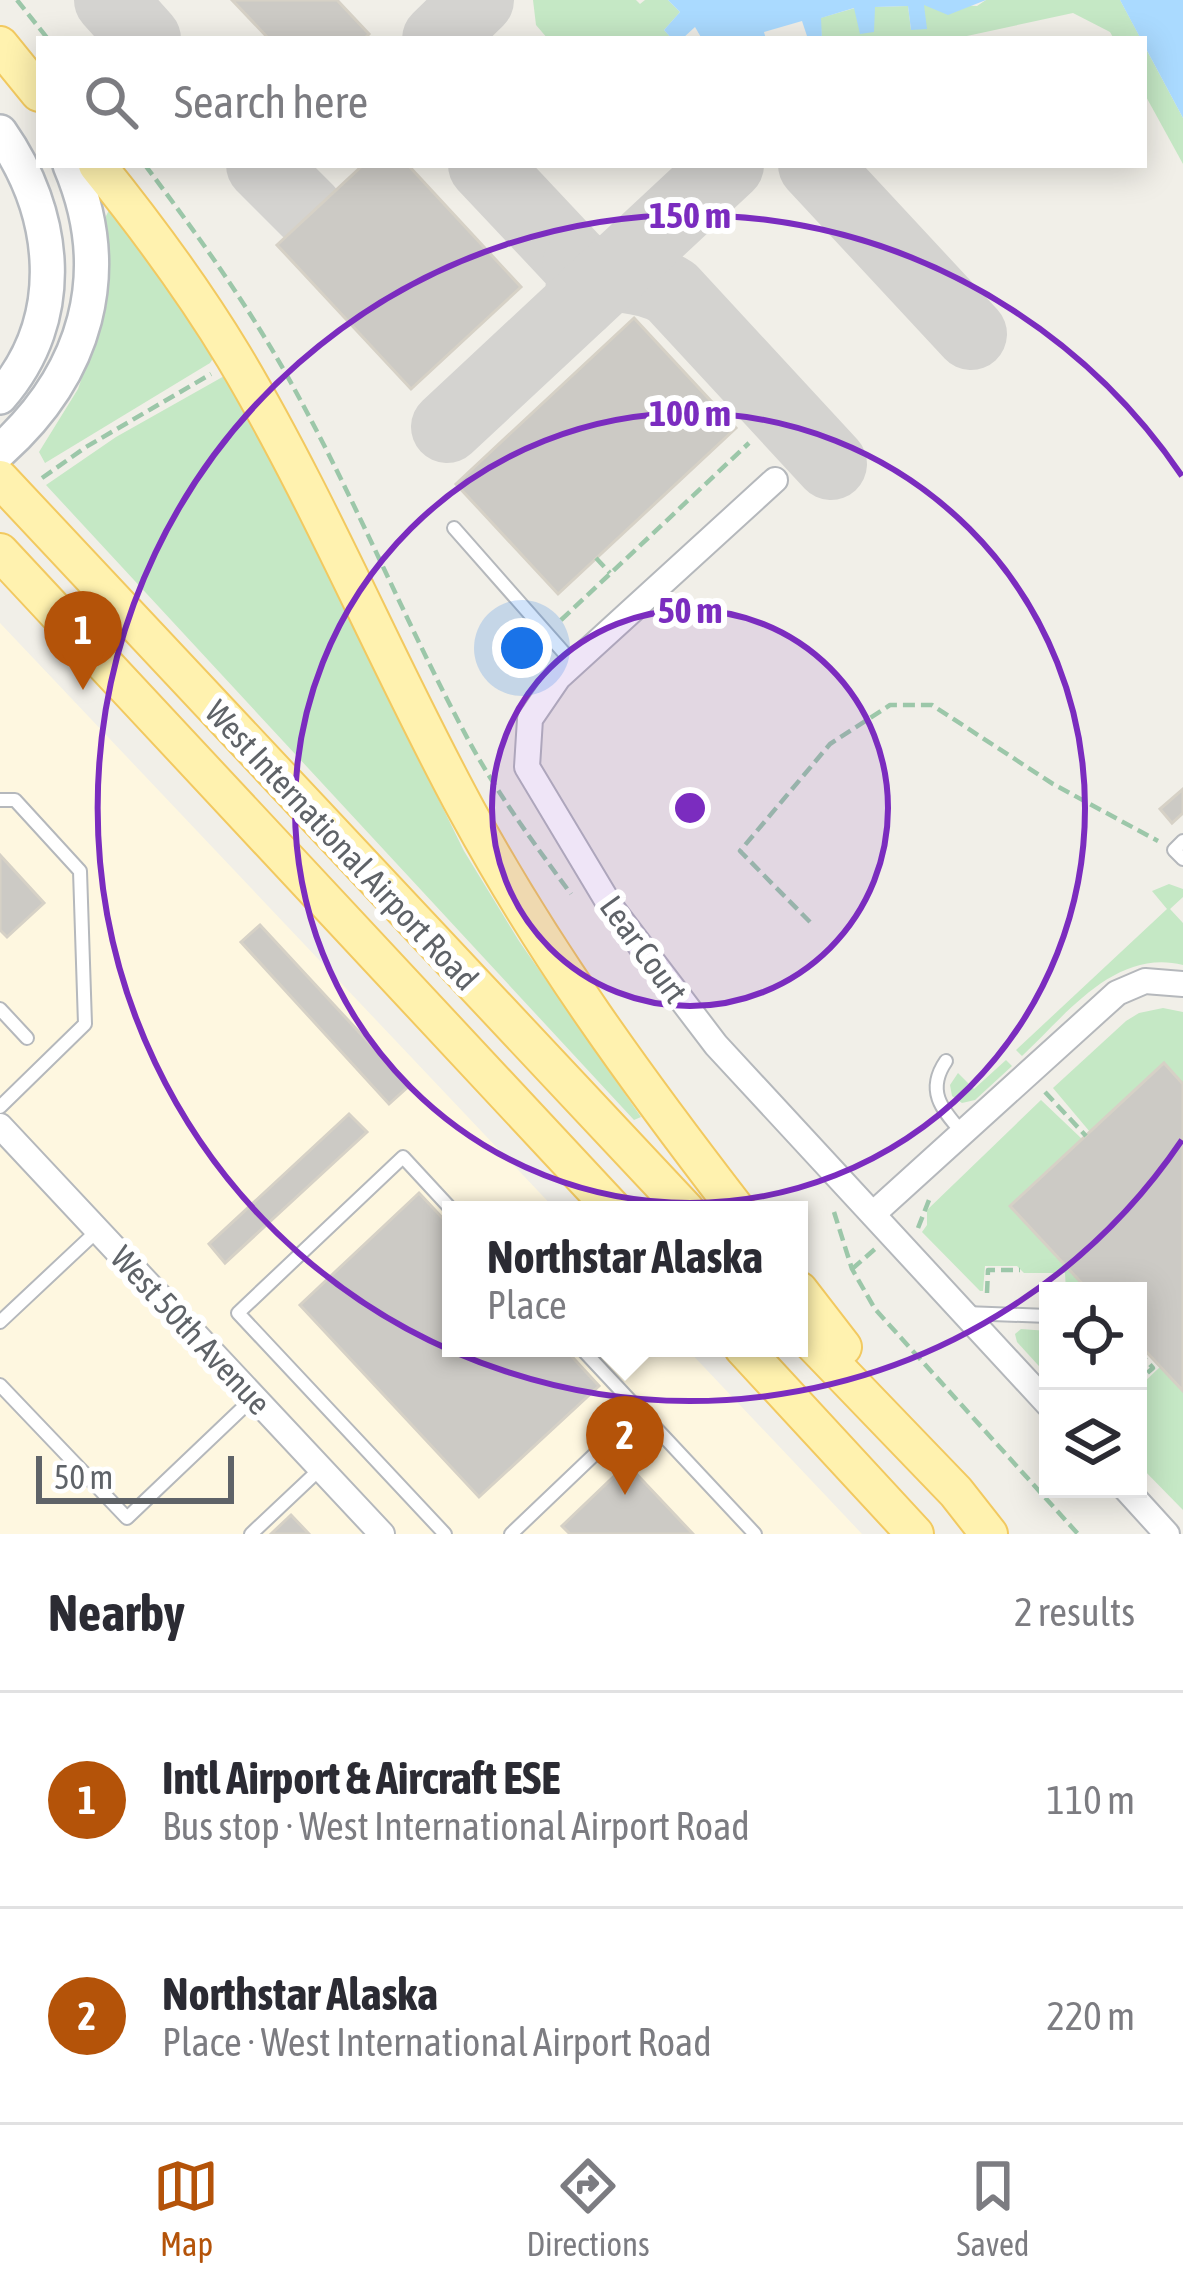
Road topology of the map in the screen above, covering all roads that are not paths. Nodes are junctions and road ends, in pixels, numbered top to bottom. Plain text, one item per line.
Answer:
1 (0, 47) edge
2 (36, 89) edge
3 (36, 104) edge
4 (0, 132) edge
5 (71, 168) edge
6 (99, 168) edge
7 (0, 397) edge
8 (0, 451) edge
9 (775, 480) dead end
10 (9, 489) edge
11 (454, 528) dead end
12 (0, 552) edge
13 (574, 664) junction
14 (0, 800) edge
15 (1183, 984) edge
16 (0, 1009) edge
17 (27, 1038) dead end
18 (946, 1060) dead end
19 (0, 1107) edge
20 (0, 1126) edge
21 (962, 1132) junction
22 (444, 1201) edge
23 (606, 1201) edge
24 (678, 1201) edge
25 (730, 1201) edge
26 (873, 1214) junction
27 (98, 1230) junction
28 (808, 1302) edge
29 (970, 1303) junction
30 (1039, 1314) edge
31 (0, 1322) edge
32 (808, 1338) edge
33 (589, 1357) edge
34 (751, 1357) edge
35 (0, 1384) edge
36 (1039, 1392) edge
37 (254, 1397) junction
38 (640, 1412) junction
39 (321, 1468) junction
40 (956, 1492) junction
41 (1134, 1498) edge
42 (251, 1534) edge
43 (382, 1534) edge
44 (445, 1534) edge
45 (512, 1534) edge
46 (755, 1534) edge
47 (915, 1534) edge
48 (989, 1534) edge
49 (1167, 1534) edge

1 - 2 main road
1 - 3 street
4 - 7 street
5 - 8 street
6 - 25 main road
9 - 13 street, Lear Court
10 - 24 main road, West International Airport Road
11 - 13 lane
12 - 23 main road, West International Airport Road
13 - 26 street, Lear Court
14 - 19 lane
15 - 21 street
16 - 17 lane
18 - 21 lane
20 - 27 street, West 50th Avenue
21 - 26 street
22 - 44 lane
26 - 29 street, Lear Court
27 - 31 lane
27 - 37 street, West 50th Avenue
28 - 40 main road
29 - 30 lane
29 - 36 street, Lear Court
32 - 40 main road
33 - 38 lane
34 - 47 main road
35 - 37 lane
37 - 39 street, West 50th Avenue
38 - 45 lane
38 - 46 lane
39 - 42 lane
39 - 43 street, West 50th Avenue
40 - 48 main road
41 - 49 street

